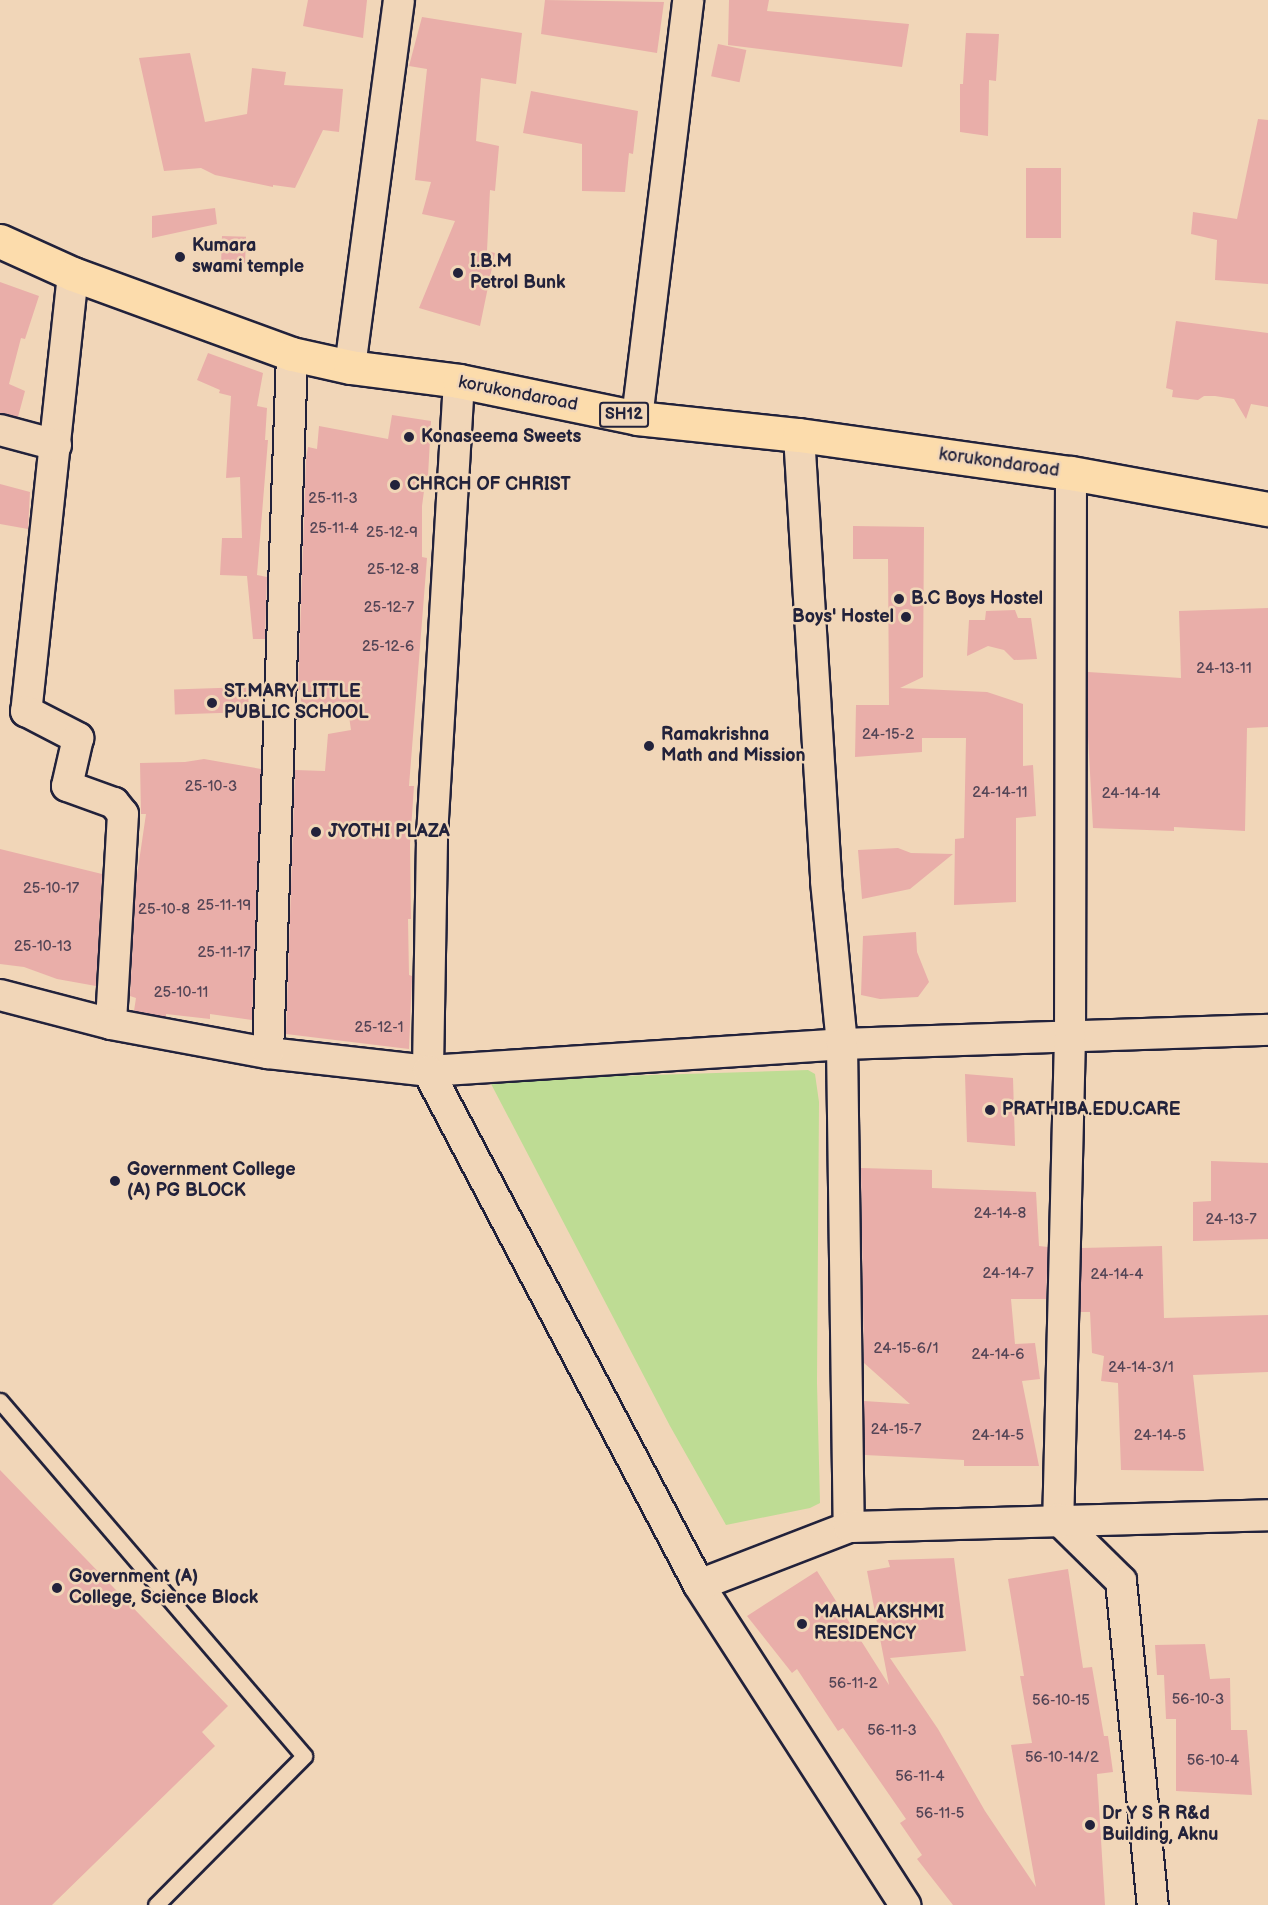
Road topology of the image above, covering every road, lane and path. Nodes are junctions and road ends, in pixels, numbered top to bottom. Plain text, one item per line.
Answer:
1 (399, 0) edge
2 (688, 0) edge
3 (0, 241) edge
4 (73, 274) junction
5 (292, 354) junction
6 (350, 367) junction
7 (459, 381) junction
8 (638, 418) junction
9 (0, 430) edge
10 (799, 435) junction
11 (56, 445) junction
12 (1071, 473) junction
13 (1268, 509) edge
14 (0, 995) edge
15 (111, 1024) junction
16 (1268, 1030) edge
17 (1070, 1037) junction
18 (842, 1044) junction
19 (268, 1053) junction
20 (428, 1071) junction
21 (0, 1401) edge
22 (1268, 1515) edge
23 (1058, 1520) junction
24 (849, 1527) junction
25 (699, 1585) junction
26 (156, 1905) edge
27 (905, 1905) edge
28 (1153, 1905) edge

1 - 6 street
2 - 8 street
3 - 4 main road, korukondaroad / SH12
4 - 5 main road, korukondaroad / SH12
4 - 11 street
5 - 6 main road, korukondaroad / SH12
5 - 19 street
6 - 7 main road, korukondaroad / SH12
7 - 8 main road, korukondaroad / SH12
7 - 20 street
8 - 10 main road, korukondaroad / SH12
9 - 11 street
10 - 12 main road, korukondaroad / SH12
10 - 18 street
11 - 15 street
12 - 13 main road, korukondaroad / SH12
12 - 17 street
14 - 15 street
15 - 19 street
16 - 17 street
17 - 18 street
17 - 23 street
18 - 20 street
18 - 24 street
19 - 20 street
20 - 25 street
21 - 26 lane
22 - 23 street
23 - 24 street
23 - 28 street
24 - 25 street
25 - 27 street

